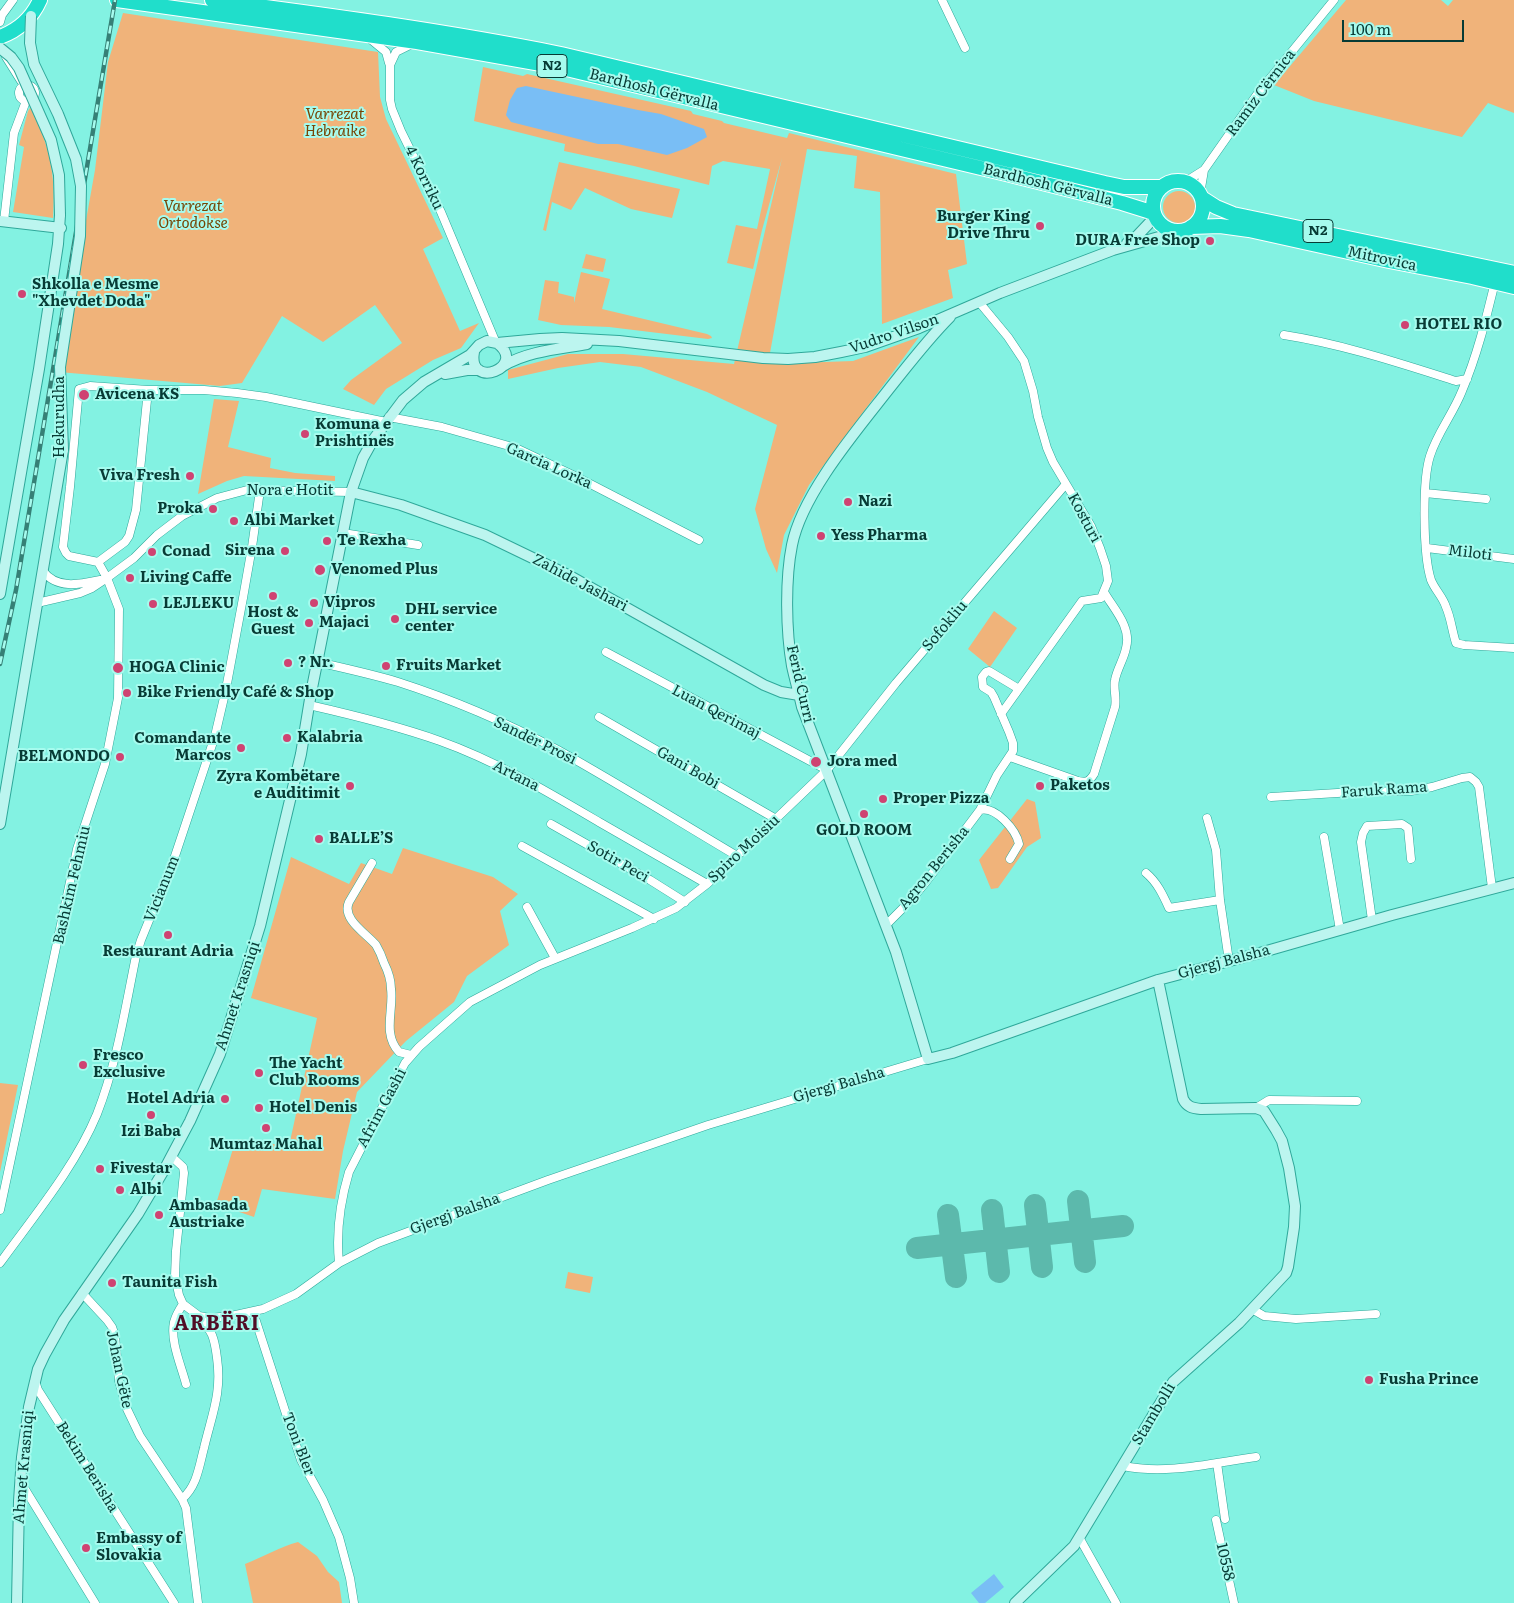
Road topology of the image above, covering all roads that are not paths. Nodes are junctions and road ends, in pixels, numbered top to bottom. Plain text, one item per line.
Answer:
1 (13, 0) edge
2 (117, 0) edge
3 (212, 0) edge
4 (942, 0) edge
5 (1334, 0) edge
6 (39, 6) edge
7 (0, 22) edge
8 (364, 34) junction
9 (0, 37) edge
10 (416, 42) junction
11 (0, 44) edge
12 (0, 48) edge
13 (965, 48) dead end
14 (390, 65) junction
15 (24, 86) junction
16 (26, 100) junction
17 (1204, 170) junction
18 (1185, 182) junction
19 (1162, 187) junction
20 (1201, 196) junction
21 (1155, 215) junction
22 (2, 221) edge
23 (61, 228) junction
24 (1185, 229) junction
25 (1113, 250) junction
26 (1514, 272) edge
27 (1495, 282) junction
28 (1514, 287) edge
29 (979, 302) junction
30 (955, 313) junction
31 (488, 324) junction
32 (1284, 335) dead end
33 (603, 341) junction
34 (496, 343) junction
35 (477, 349) junction
36 (503, 366) junction
37 (479, 370) junction
38 (432, 378) junction
39 (1467, 379) junction
40 (148, 390) junction
41 (387, 419) junction
42 (1066, 484) junction
43 (260, 490) junction
44 (351, 492) junction
45 (1425, 493) junction
46 (1486, 499) dead end
47 (343, 533) junction
48 (699, 540) dead end
49 (418, 545) dead end
50 (1427, 548) junction
51 (1514, 558) edge
52 (98, 562) junction
53 (43, 571) junction
54 (107, 578) junction
55 (1104, 592) junction
56 (0, 594) edge
57 (37, 603) junction
58 (1514, 648) edge
59 (606, 652) dead end
60 (317, 662) junction
61 (1019, 689) junction
62 (800, 696) junction
63 (309, 705) junction
64 (1001, 714) junction
65 (599, 717) dead end
66 (1010, 757) junction
67 (827, 770) junction
68 (1271, 797) dead end
69 (980, 810) junction
70 (1207, 818) dead end
71 (776, 819) junction
72 (0, 824) edge
73 (551, 824) dead end
74 (1324, 837) dead end
75 (522, 846) dead end
76 (737, 856) junction
77 (1010, 858) dead end
78 (1411, 859) dead end
79 (372, 863) dead end
80 (1146, 873) dead end
81 (1514, 883) edge
82 (707, 884) junction
83 (1492, 888) junction
84 (1220, 900) junction
85 (685, 902) junction
86 (527, 907) dead end
87 (654, 918) junction
88 (1372, 920) junction
89 (886, 925) junction
90 (1340, 930) junction
91 (555, 958) junction
92 (1229, 961) junction
93 (1158, 980) junction
94 (411, 1055) junction
95 (928, 1059) junction
96 (1357, 1101) dead end
97 (1256, 1108) junction
98 (172, 1157) junction
99 (0, 1210) edge
100 (0, 1263) edge
101 (339, 1263) junction
102 (82, 1293) junction
103 (183, 1304) junction
104 (1252, 1309) junction
105 (253, 1312) junction
106 (1376, 1314) dead end
107 (199, 1316) junction
108 (35, 1381) junction
109 (186, 1384) dead end
110 (1256, 1457) dead end
111 (1217, 1463) junction
112 (1123, 1466) junction
113 (20, 1481) junction
114 (182, 1499) junction
115 (1225, 1519) dead end
116 (1216, 1520) dead end
117 (1080, 1538) junction
118 (17, 1603) edge
119 (95, 1603) edge
120 (174, 1603) edge
121 (198, 1603) edge
122 (354, 1603) edge
123 (1015, 1603) edge
124 (1116, 1603) edge
125 (1234, 1603) edge

1 - 7 street
2 - 8 highway, Bardhosh Gërvalla / N2
3 - 19 highway, Bardhosh Gërvalla / N2
4 - 13 street
5 - 17 street, Ramiz Cërnica
6 - 9 highway
6 - 53 main road, Hekurudha, bridge
8 - 10 highway, Bardhosh Gërvalla / N2
8 - 14 street
10 - 14 street
10 - 21 highway, Bardhosh Gërvalla / N2
11 - 15 street
12 - 23 main road, Hekurudha, bridge
14 - 31 street, 4 Korriku
15 - 16 street
15 - 16 street
16 - 22 street
17 - 18 street, Ramiz Cërnica
17 - 20 street
18 - 19 highway, N2
18 - 20 highway, N2
19 - 21 highway
20 - 24 highway
20 - 26 highway, Mitrovica / N2
21 - 24 highway, N2
21 - 25 main road
22 - 23 main road
23 - 56 main road, Hekurudha
24 - 25 main road
24 - 27 highway, Mitrovica / N2
25 - 29 main road, Vudro Vilson
27 - 28 highway, Mitrovica / N2
27 - 39 street
29 - 30 main road, Vudro Vilson
29 - 42 street, Kosturi
30 - 33 main road, Vudro Vilson
30 - 62 main road, Ferid Curri
31 - 34 street, 4 Korriku
31 - 35 street
32 - 39 street
33 - 34 main road, Vudro Vilson
33 - 36 main road, Vudro Vilson
34 - 35 main road, Ahmet Krasniqi
34 - 36 main road
35 - 37 main road
35 - 38 main road, Ahmet Krasniqi
36 - 37 main road
37 - 38 main road, Ahmet Krasniqi
38 - 41 main road, Ahmet Krasniqi
39 - 45 street
40 - 41 street, Garcia Lorka
40 - 52 street
40 - 52 street, Garcia Lorka
41 - 44 main road, Ahmet Krasniqi
41 - 48 street, Garcia Lorka
42 - 55 street, Kosturi
42 - 67 street, Sofokliu
43 - 44 street, Nora e Hotit
43 - 54 street, Nora e Hotit
43 - 100 street, Vicianum
44 - 47 main road, Ahmet Krasniqi
44 - 62 main road, Zahide Jashari
45 - 46 street
45 - 50 street
47 - 49 street
47 - 60 main road, Ahmet Krasniqi
50 - 51 street, Miloti
50 - 58 street
52 - 54 street, Bashkim Fehmiu
53 - 54 street, Nora e Hotit
53 - 57 main road, Hekurudha
54 - 57 street, Nora e Hotit
54 - 99 street, Bashkim Fehmiu
55 - 61 street
55 - 66 street
57 - 72 main road, Hekurudha
59 - 67 street, Luan Qerimaj
60 - 63 main road, Ahmet Krasniqi
60 - 76 street, Sandër Prosi
61 - 64 street
61 - 64 street
62 - 67 main road, Ferid Curri
63 - 82 street, Artana
63 - 98 main road, Ahmet Krasniqi
64 - 66 street
65 - 71 street, Gani Bobi
66 - 69 street, Agron Berisha
67 - 71 street, Spiro Moisiu
67 - 89 main road, Ferid Curri
68 - 83 street, Faruk Rama
69 - 77 street
69 - 89 street, Agron Berisha
70 - 84 street
71 - 76 street, Spiro Moisiu
73 - 85 street, Sotir Peci
74 - 90 street
75 - 87 street
76 - 82 street, Spiro Moisiu
78 - 88 street
79 - 94 street, Afrim Gashi
80 - 84 street
81 - 83 main road, Gjergj Balsha
82 - 85 street, Spiro Moisiu
83 - 88 main road, Gjergj Balsha
84 - 92 street
85 - 87 street, Spiro Moisiu
86 - 91 street
87 - 91 street, Spiro Moisiu
88 - 90 main road, Gjergj Balsha
89 - 95 main road, Ferid Curri
90 - 92 main road, Gjergj Balsha
91 - 94 street, Spiro Moisiu
92 - 93 main road, Gjergj Balsha
93 - 95 main road, Gjergj Balsha
93 - 97 main road
94 - 101 street, Afrim Gashi
95 - 101 street, Gjergj Balsha
96 - 97 street
97 - 104 main road, Stambolli
98 - 102 main road, Ahmet Krasniqi
98 - 103 street
101 - 105 street, Gjergj Balsha
102 - 108 main road, Ahmet Krasniqi
102 - 114 street, Johan Gëte
103 - 107 street
103 - 109 street
104 - 106 street
104 - 112 main road, Stambolli
105 - 107 street, Gjergj Balsha
105 - 122 street, Toni Bler
107 - 114 street
108 - 113 main road, Ahmet Krasniqi
108 - 120 street, Bekim Berisha
110 - 111 street
111 - 112 street
111 - 115 street
112 - 117 main road, Stambolli
113 - 118 main road, Ahmet Krasniqi
113 - 119 street
114 - 121 street, Johan Gëte
116 - 125 street, 10558
117 - 123 main road, Stambolli
117 - 124 street

